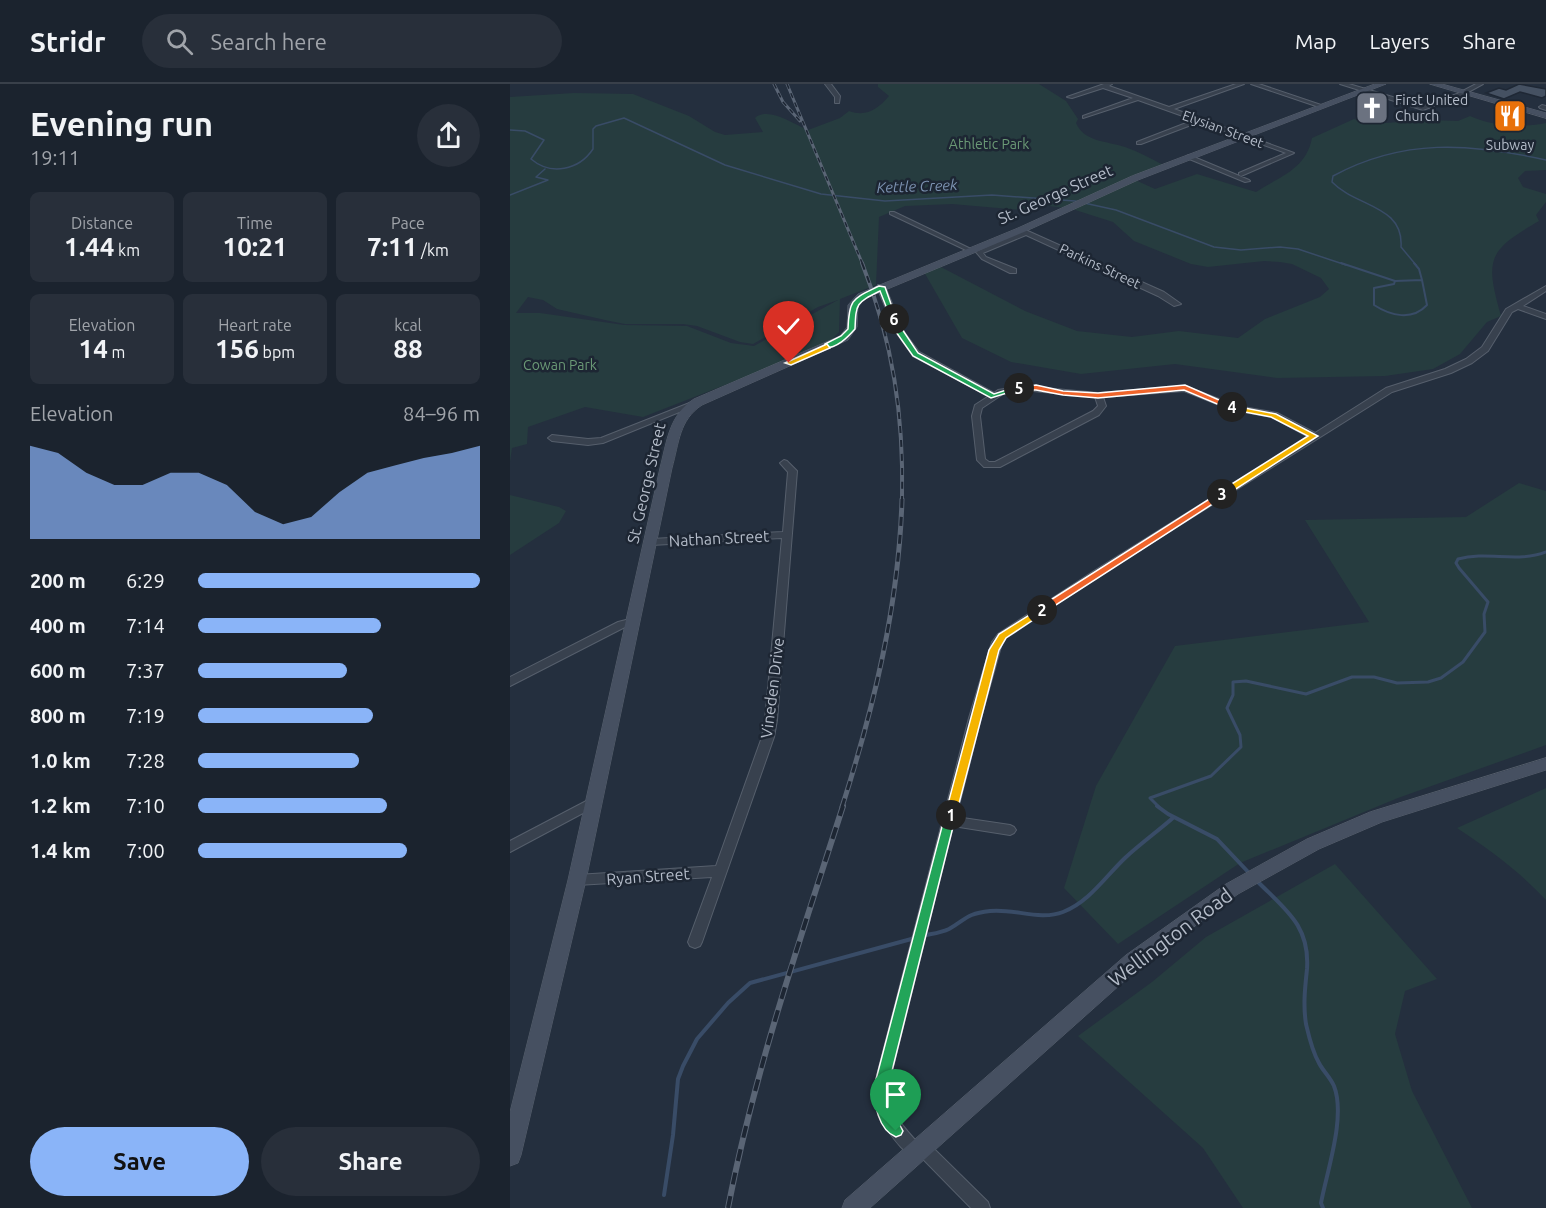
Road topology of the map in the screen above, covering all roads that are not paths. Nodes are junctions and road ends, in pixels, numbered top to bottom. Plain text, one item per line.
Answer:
1 (828, 84) edge
2 (1241, 84) edge
3 (1254, 84) edge
4 (1343, 84) edge
5 (1382, 84) edge
6 (1434, 84) edge
7 (1480, 84) edge
8 (1108, 85) edge
9 (1364, 91) junction
10 (1462, 93) junction
11 (1070, 97) dead end
12 (1138, 98) junction
13 (837, 102) dead end
14 (1321, 106) junction
15 (1545, 107) edge
16 (1169, 109) junction
17 (1531, 112) junction
18 (1546, 116) edge
19 (1085, 117) dead end
20 (1199, 120) junction
21 (1243, 136) junction
22 (1139, 143) dead end
23 (1189, 157) junction
24 (1241, 174) dead end
25 (1247, 181) dead end
26 (892, 213) dead end
27 (1024, 231) junction
28 (970, 250) junction
29 (1013, 271) dead end
30 (881, 287) junction
31 (1546, 288) edge
32 (1177, 304) dead end
33 (1517, 306) junction
34 (1546, 317) edge
35 (1098, 395) junction
36 (994, 396) junction
37 (698, 402) junction
38 (1314, 436) junction
39 (552, 438) dead end
40 (784, 463) dead end
41 (787, 534) junction
42 (651, 542) junction
43 (634, 621) junction
44 (510, 682) edge
45 (1546, 764) edge
46 (594, 802) junction
47 (949, 821) junction
48 (1010, 830) dead end
49 (510, 847) edge
50 (718, 871) junction
51 (577, 880) junction
52 (695, 942) dead end
53 (919, 1149) junction
54 (510, 1155) edge
55 (853, 1208) edge
56 (982, 1208) edge

1 - 13 street
2 - 16 street
3 - 14 street
4 - 9 street
5 - 9 street, St. George Street
6 - 10 street
7 - 10 street
8 - 11 street
8 - 12 street, Elysian Street
9 - 10 street
9 - 14 street, St. George Street
10 - 17 street
12 - 16 street, Elysian Street
12 - 19 street
14 - 21 street, St. George Street
15 - 17 street
16 - 20 street, Elysian Street
17 - 18 street
20 - 21 street, Elysian Street
20 - 22 street
21 - 23 street, St. George Street
21 - 24 street, Elysian Street
23 - 25 street
23 - 27 street, St. George Street
26 - 28 street
27 - 28 street, St. George Street
27 - 29 street
27 - 32 street, Parkins Street
28 - 30 street, St. George Street
30 - 36 street
30 - 37 street, St. George Street
31 - 33 street
33 - 34 street
33 - 38 street
35 - 36 street
35 - 36 street
35 - 38 street
37 - 39 street
37 - 42 street, St. George Street
38 - 47 street
40 - 41 street, Vineden Drive
41 - 42 street, Nathan Street
41 - 50 street, Vineden Drive
42 - 43 street, St. George Street
43 - 44 street
43 - 46 street, St. George Street
45 - 53 street, Wellington Road
46 - 49 street
46 - 51 street, St. George Street
47 - 48 street
47 - 53 street
50 - 51 street, Ryan Street
50 - 52 street, Vineden Drive
51 - 54 street, St. George Street
53 - 55 street, Wellington Road
53 - 56 street

